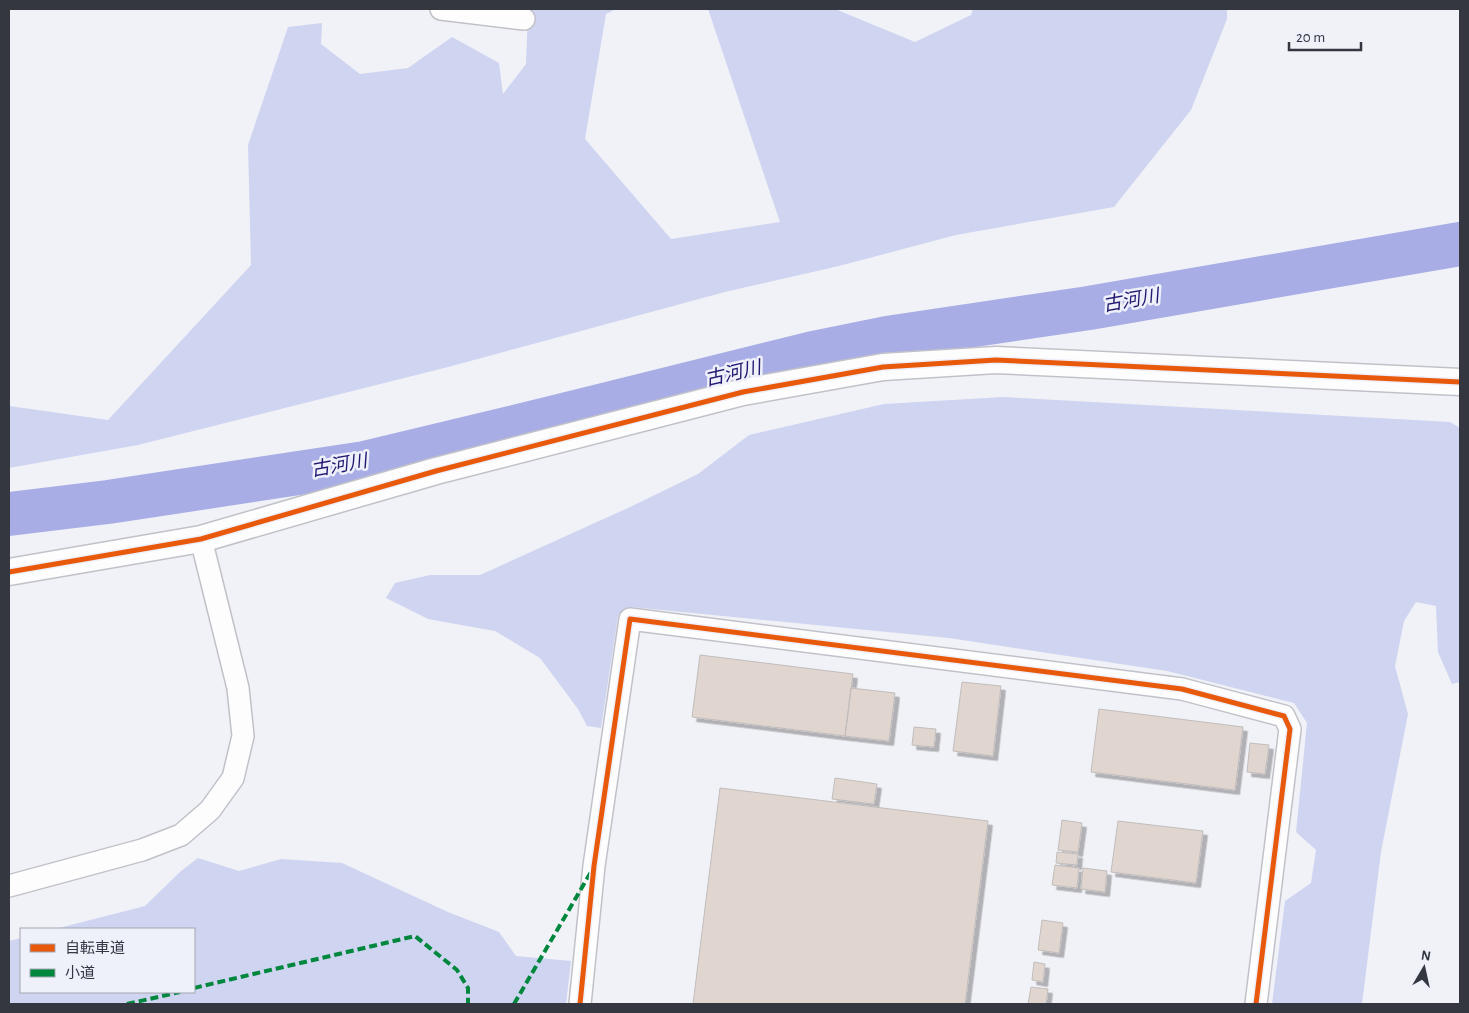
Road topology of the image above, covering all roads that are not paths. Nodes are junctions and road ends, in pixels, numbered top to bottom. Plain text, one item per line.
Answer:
1 (441, 9) edge
2 (524, 19) dead end
3 (1460, 382) edge
4 (201, 539) junction
5 (9, 572) edge
6 (9, 886) edge
7 (580, 1004) edge
8 (1256, 1004) edge

1 - 2 street
3 - 4 street
4 - 5 street
4 - 6 street
7 - 8 street

